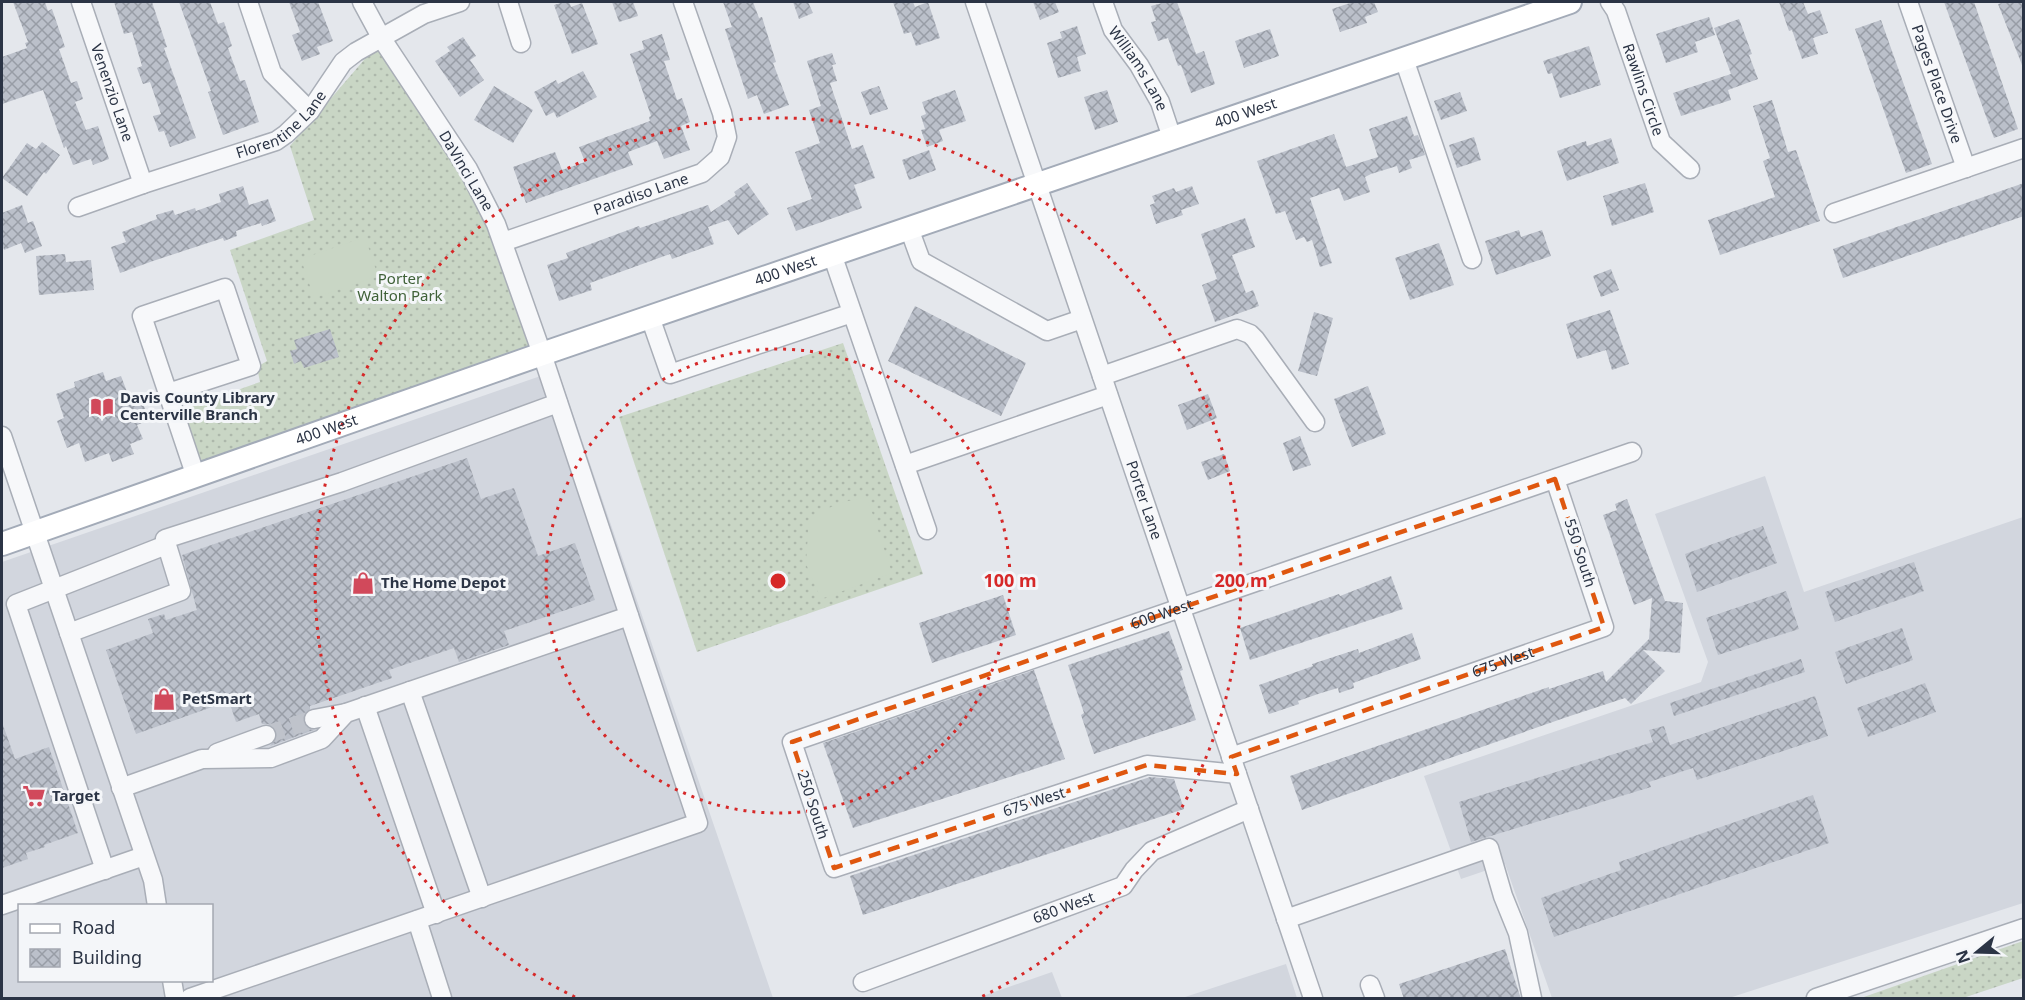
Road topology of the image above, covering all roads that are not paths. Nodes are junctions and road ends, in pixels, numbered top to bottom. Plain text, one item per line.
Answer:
1 (81, 2) edge
2 (248, 2) edge
3 (362, 2) edge
4 (460, 2) edge
5 (508, 2) edge
6 (683, 2) edge
7 (975, 2) edge
8 (1103, 2) edge
9 (1570, 2) edge
10 (1610, 2) edge
11 (1908, 2) edge
12 (382, 39) junction
13 (521, 43) dead end
14 (1404, 59) junction
15 (310, 111) junction
16 (1172, 138) junction
17 (2024, 148) edge
18 (1966, 168) junction
19 (1690, 169) dead end
20 (143, 184) junction
21 (1037, 185) junction
22 (78, 207) dead end
23 (1834, 213) dead end
24 (909, 228) junction
25 (503, 242) junction
26 (832, 254) junction
27 (1472, 259) dead end
28 (852, 314) junction
29 (650, 316) junction
30 (1082, 319) junction
31 (542, 354) junction
32 (1102, 376) junction
33 (168, 393) junction
34 (1108, 395) junction
35 (558, 403) junction
36 (1315, 422) dead end
37 (2, 436) edge
38 (1632, 452) dead end
39 (905, 465) junction
40 (196, 477) junction
41 (1555, 479) junction
42 (927, 530) dead end
43 (35, 533) junction
44 (2, 544) edge
45 (166, 545) junction
46 (53, 588) junction
47 (9, 604) edge
48 (1180, 607) junction
49 (629, 616) junction
50 (1604, 627) joint
51 (69, 633) junction
52 (411, 691) junction
53 (365, 706) junction
54 (346, 713) junction
55 (314, 719) tunnel mouth
56 (266, 735) tunnel mouth
57 (792, 741) joint
58 (202, 759) junction
59 (1234, 766) junction
60 (121, 788) junction
61 (1249, 809) junction
62 (144, 856) junction
63 (834, 868) joint
64 (105, 870) junction
65 (482, 898) junction
66 (158, 904) edge
67 (2, 905) edge
68 (436, 914) junction
69 (1286, 919) junction
70 (417, 920) junction
71 (2024, 928) edge
72 (863, 981) dead end
73 (172, 982) edge
74 (175, 999) edge
75 (190, 999) edge
76 (442, 999) edge
77 (1313, 999) edge
78 (1532, 999) edge
79 (1816, 999) edge

1 - 20 street, Venenzio Lane
2 - 15 street
3 - 12 street, DaVinci Lane
4 - 12 street, Florentine Lane
5 - 13 street
6 - 25 street, Paradiso Lane
7 - 21 street, Porter Lane
8 - 16 street, Williams Lane
9 - 14 main road, 400 West
10 - 19 street, Rawlins Circle
11 - 18 street, Pages Place Drive
12 - 15 street, Florentine Lane
12 - 25 street, DaVinci Lane
14 - 16 main road, 400 West
14 - 27 street
15 - 20 street, Florentine Lane
16 - 21 main road, 400 West
17 - 18 street
18 - 23 street
20 - 22 street, Florentine Lane
21 - 24 main road, 400 West
21 - 30 street, Porter Lane
24 - 26 main road, 400 West
24 - 30 street
25 - 31 street, DaVinci Lane
26 - 28 street
26 - 29 main road, 400 West
28 - 29 street
28 - 39 street
29 - 31 main road, 400 West
30 - 32 street, Porter Lane
31 - 35 street, DaVinci Lane
31 - 40 main road, 400 West
32 - 34 street, Porter Lane
32 - 36 street
33 - 33 street
33 - 40 street
34 - 39 street
34 - 48 street, Porter Lane
35 - 45 street
35 - 49 street, DaVinci Lane
37 - 43 street
38 - 41 street, 600 West
39 - 42 street
40 - 43 main road, 400 West
41 - 48 street, 600 West
41 - 50 street, 550 South
43 - 44 main road, 400 West
43 - 46 street
45 - 46 street
45 - 51 street
46 - 47 street
46 - 51 street
47 - 64 street
48 - 57 street, 600 West
48 - 59 street, Porter Lane
49 - 52 street
49 - 65 street, DaVinci Lane
50 - 59 street, 675 West
51 - 60 street
52 - 53 street
52 - 65 street
53 - 54 street
53 - 68 street
54 - 55 street
54 - 58 street
56 - 58 street
57 - 63 street, 250 South
58 - 60 street
59 - 61 street, Porter Lane
59 - 63 street, 675 West
60 - 62 street
61 - 69 street, Porter Lane
61 - 72 street, 680 West
62 - 64 street
62 - 66 street
64 - 67 street
65 - 68 street
68 - 70 street
69 - 77 street, Porter Lane
69 - 78 street
70 - 75 street
70 - 76 street
71 - 79 street
73 - 74 street

